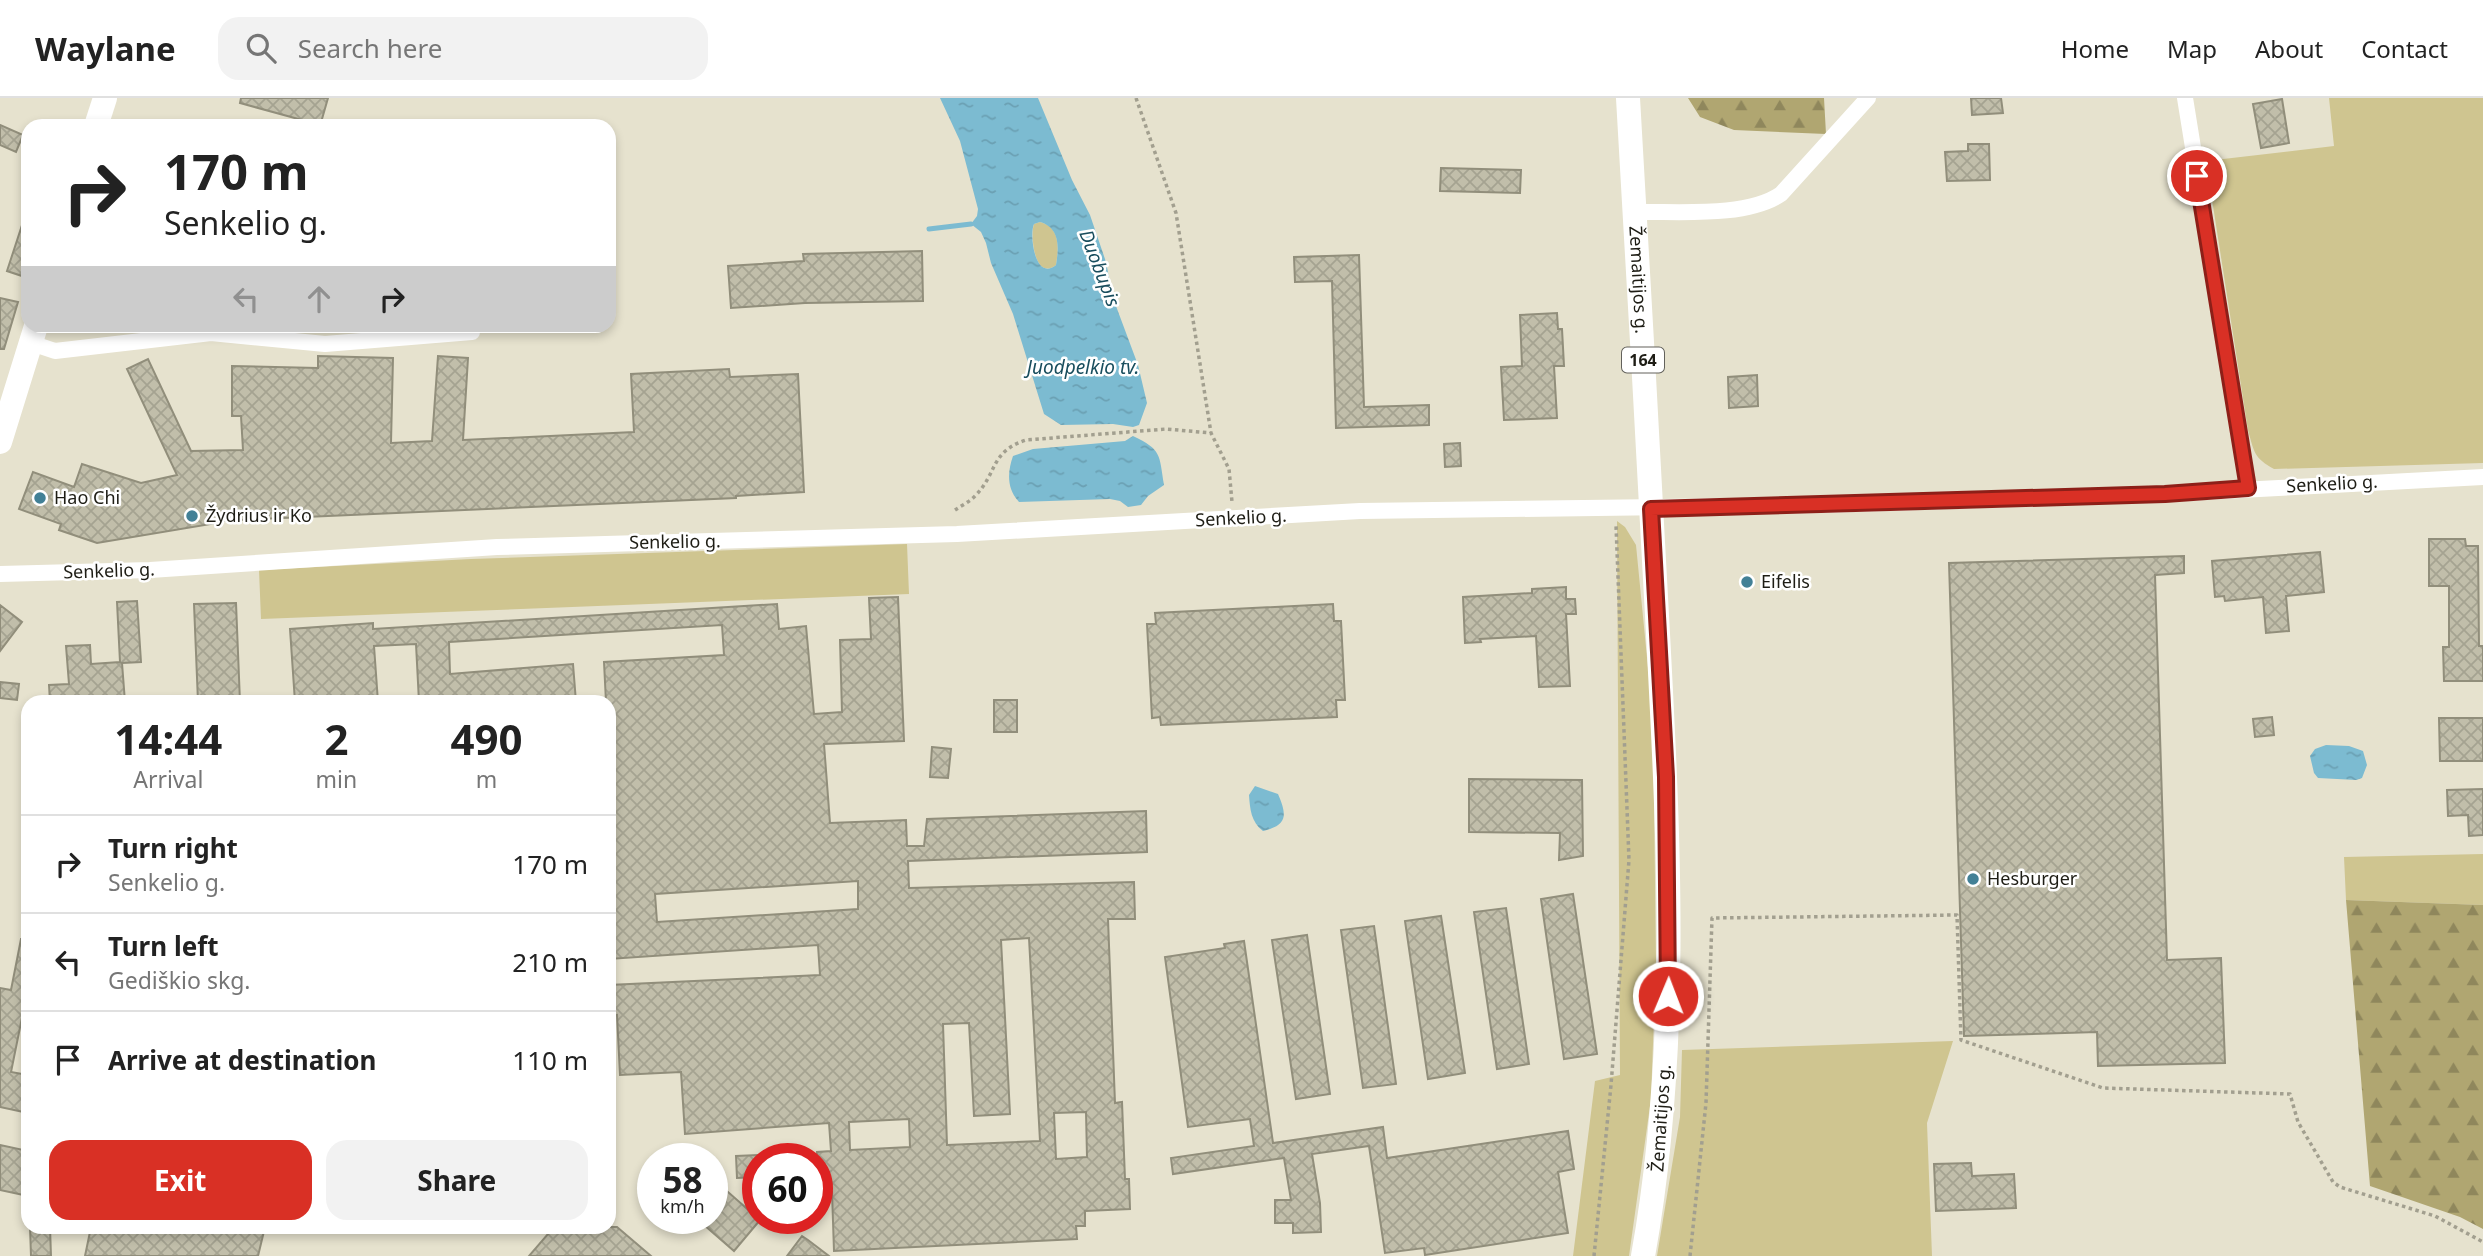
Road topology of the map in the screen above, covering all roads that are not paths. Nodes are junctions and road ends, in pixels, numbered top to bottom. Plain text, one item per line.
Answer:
1 (105, 98) edge
2 (1628, 98) edge
3 (1868, 98) edge
4 (2185, 98) edge
5 (98, 119) edge
6 (1634, 212) junction
7 (203, 333) edge
8 (220, 333) edge
9 (460, 333) edge
10 (33, 334) edge
11 (0, 442) edge
12 (2483, 477) edge
13 (2248, 488) junction
14 (1651, 509) junction
15 (0, 574) edge
16 (1643, 1256) edge

1 - 5 main road
2 - 6 main road, Žemaitijos g. / 164
3 - 6 street
4 - 13 street
6 - 14 main road, Žemaitijos g. / 164
7 - 10 street
8 - 9 street
10 - 11 main road
12 - 13 street, Senkelio g.
13 - 14 street, Senkelio g.
14 - 15 street, Senkelio g.
14 - 16 main road, Žemaitijos g. / 164

